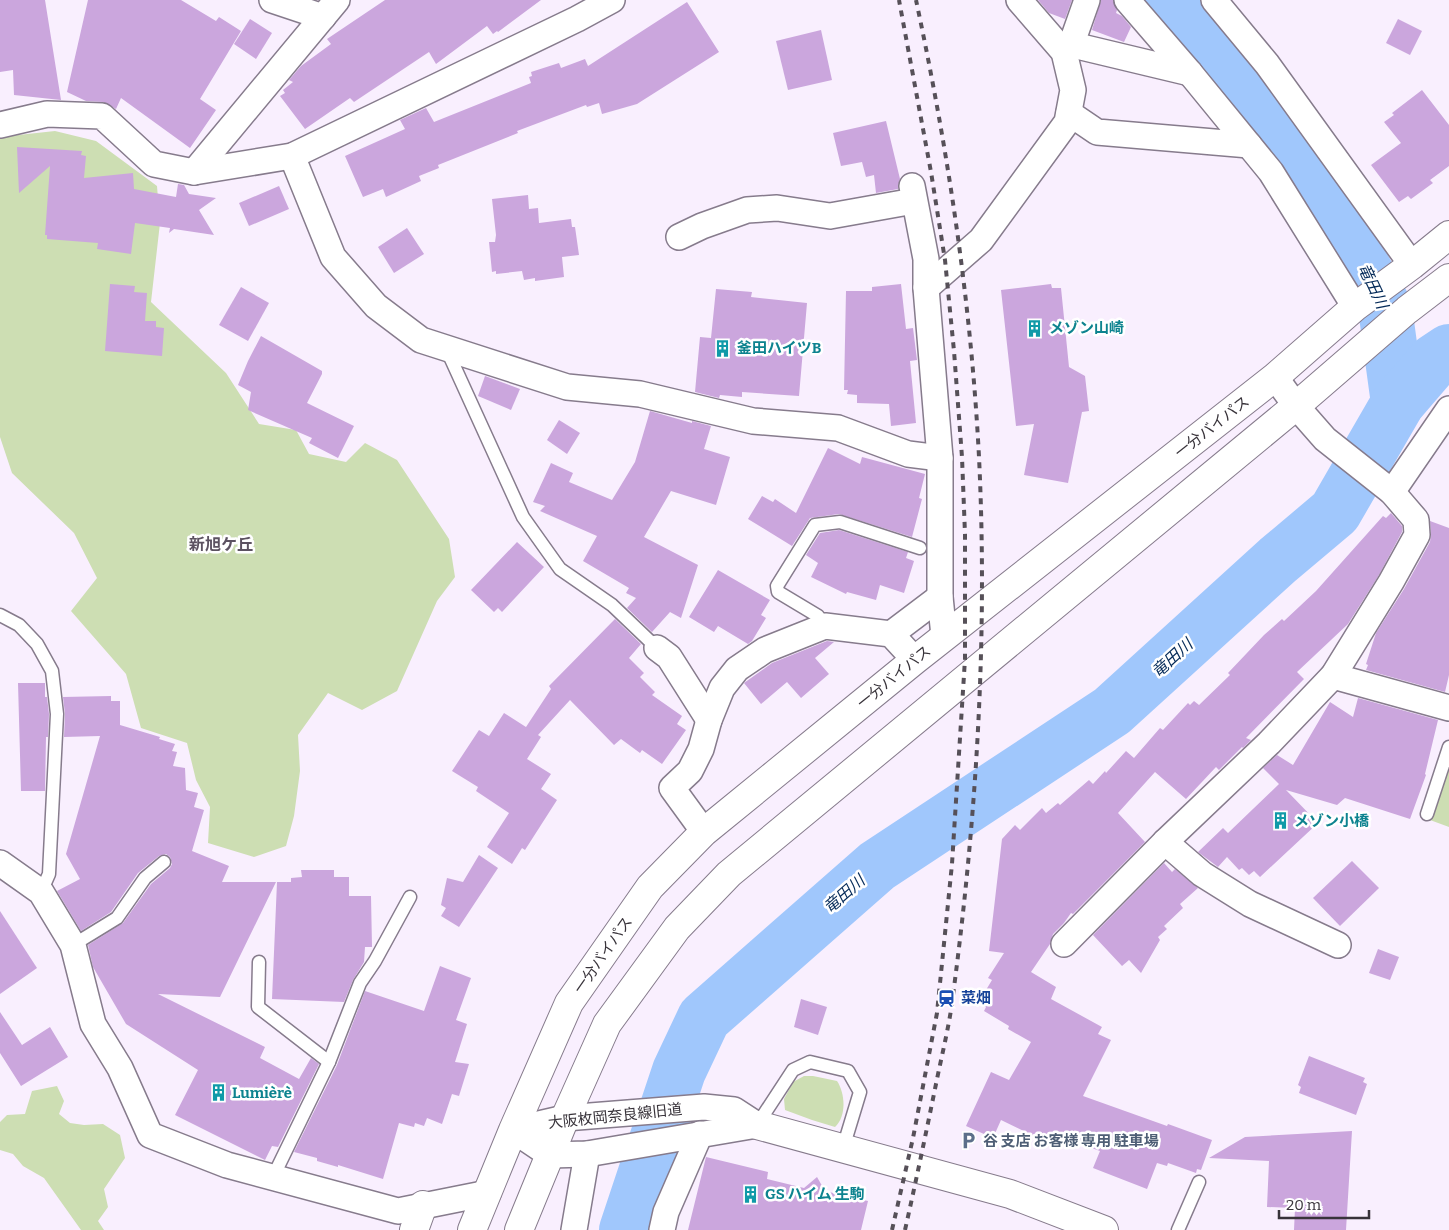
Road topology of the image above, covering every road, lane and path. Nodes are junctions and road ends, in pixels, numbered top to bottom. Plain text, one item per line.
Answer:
1 (272, 0) edge
2 (612, 0) edge
3 (1019, 0) edge
4 (1087, 0) edge
5 (1127, 0) edge
6 (1214, 0) edge
7 (330, 8) edge
8 (1069, 48) junction
9 (1190, 73) junction
10 (1069, 112) junction
11 (0, 125) edge
12 (1249, 145) junction
13 (292, 156) junction
14 (194, 172) junction
15 (1449, 235) edge
16 (679, 237) dead end
17 (1404, 271) junction
18 (1449, 278) edge
19 (926, 288) junction
20 (1359, 304) junction
21 (445, 347) junction
22 (1275, 377) junction
23 (1296, 406) junction
24 (1449, 409) edge
25 (940, 458) junction
26 (1392, 492) junction
27 (920, 548) dead end
28 (940, 597) junction
29 (0, 615) edge
30 (825, 626) junction
31 (891, 634) junction
32 (944, 636) junction
33 (657, 648) joint
34 (915, 660) junction
35 (1334, 676) junction
36 (1449, 708) edge
37 (710, 720) junction
38 (1449, 747) edge
39 (1427, 814) dead end
40 (704, 832) junction
41 (1165, 842) junction
42 (164, 862) dead end
43 (0, 863) edge
44 (41, 892) junction
45 (410, 897) dead end
46 (1064, 944) dead end
47 (73, 945) junction
48 (1338, 945) dead end
49 (259, 962) dead end
50 (329, 1062) junction
51 (565, 1118) junction
52 (757, 1125) junction
53 (513, 1130) junction
54 (700, 1134) junction
55 (843, 1148) junction
56 (596, 1152) junction
57 (550, 1155) junction
58 (273, 1177) junction
59 (1199, 1182) dead end
60 (488, 1193) junction
61 (419, 1218) edge
62 (472, 1230) edge
63 (519, 1230) edge
64 (574, 1230) edge
65 (662, 1230) edge
66 (1104, 1230) edge
67 (1178, 1230) edge

1 - 7 street
2 - 13 street
3 - 8 street
4 - 8 street
5 - 9 street
6 - 17 street
7 - 14 street
8 - 9 street
8 - 10 street
9 - 12 street
10 - 12 street
10 - 19 street
11 - 14 street
12 - 20 street
13 - 14 street
13 - 21 street
15 - 17 main road, 一分バイパス
16 - 19 street
17 - 20 main road, 一分バイパス
18 - 23 main road
19 - 25 street
20 - 22 main road, 一分バイパス
21 - 25 street
21 - 33 lane
22 - 23 street
22 - 32 main road, 一分バイパス
23 - 26 street
23 - 51 main road
24 - 26 street
25 - 28 street
26 - 35 street
27 - 30 lane
28 - 31 street
28 - 32 street
29 - 44 lane
30 - 31 street
30 - 37 street
31 - 34 street
32 - 34 main road, 一分バイパス
33 - 37 street
34 - 40 main road, 一分バイパス
35 - 36 street
35 - 41 street
37 - 40 street
38 - 39 lane
40 - 53 main road, 一分バイパス
41 - 46 street
41 - 48 street
42 - 47 lane
43 - 44 street
44 - 47 street
45 - 50 lane
47 - 58 street
49 - 50 lane
50 - 58 lane
51 - 52 street, 大阪枚岡奈良線旧道
51 - 53 street, 大阪枚岡奈良線旧道
51 - 57 main road
52 - 54 street, 大阪枚岡奈良線旧道
52 - 55 main road, 大阪枚岡奈良線旧道
52 - 55 lane
53 - 57 street, 大阪枚岡奈良線旧道
53 - 60 main road, 一分バイパス
54 - 56 street, 大阪枚岡奈良線旧道
54 - 65 street
55 - 66 main road, 大阪枚岡奈良線旧道
56 - 57 street, 大阪枚岡奈良線旧道
56 - 64 street
57 - 63 main road
58 - 61 street
59 - 67 lane
60 - 61 street
60 - 62 main road, 一分バイパス

